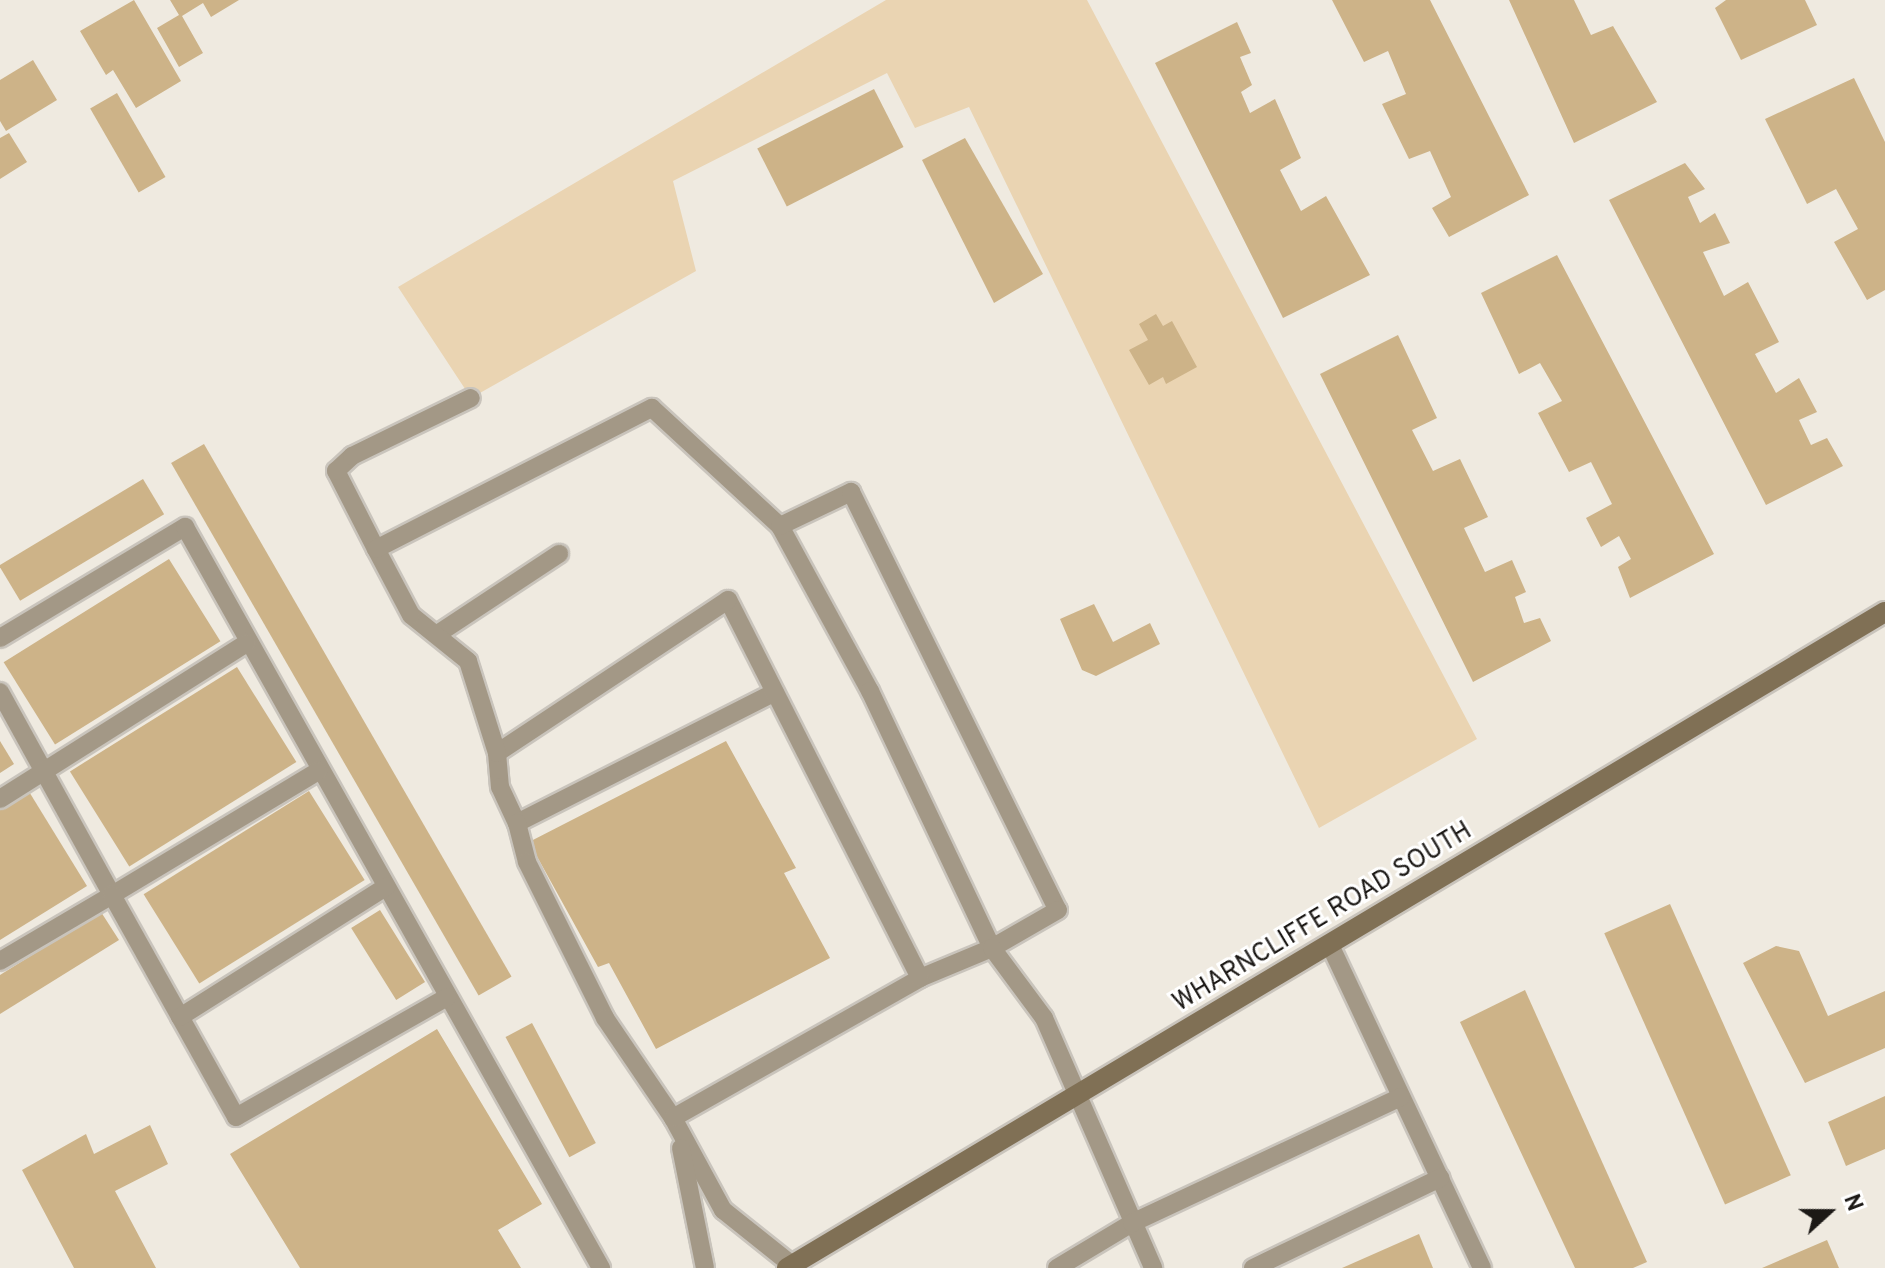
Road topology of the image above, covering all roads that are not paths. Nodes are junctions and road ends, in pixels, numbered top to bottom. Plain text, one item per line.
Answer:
1 (471, 398) dead end
2 (780, 526) junction
3 (376, 549) junction
4 (559, 554) dead end
5 (1885, 612) edge
6 (439, 633) junction
7 (0, 638) edge
8 (247, 643) junction
9 (0, 692) edge
10 (775, 692) junction
11 (497, 753) junction
12 (318, 771) junction
13 (44, 772) junction
14 (0, 799) edge
15 (517, 823) junction
16 (386, 887) junction
17 (112, 895) junction
18 (1330, 945) junction
19 (992, 948) junction
20 (0, 961) edge
21 (920, 978) junction
22 (447, 997) junction
23 (180, 1017) junction
24 (1081, 1093) junction
25 (1401, 1097) junction
26 (673, 1118) junction
27 (1440, 1178) junction
28 (1132, 1223) junction
29 (790, 1266) edge
30 (601, 1268) edge
31 (705, 1268) edge
32 (1057, 1268) edge
33 (1153, 1268) edge
34 (1253, 1268) edge
35 (1482, 1268) edge

1 - 3 lane
2 - 3 lane
2 - 19 lane
2 - 19 lane
3 - 6 lane
4 - 6 lane
5 - 18 main road, WHARNCLIFFE ROAD SOUTH
6 - 11 lane
7 - 8 lane
8 - 12 lane
8 - 13 lane
9 - 13 lane
10 - 11 lane
10 - 15 lane
10 - 21 lane
11 - 15 lane
12 - 16 lane
12 - 17 lane
13 - 14 lane
13 - 17 lane
15 - 26 lane
16 - 22 lane
16 - 23 lane
17 - 20 lane
17 - 23 lane
18 - 24 main road, WHARNCLIFFE ROAD SOUTH
18 - 25 lane
19 - 21 lane
19 - 24 lane
21 - 26 lane
22 - 23 lane
22 - 30 lane
24 - 28 lane
24 - 29 main road, WHARNCLIFFE ROAD SOUTH
25 - 27 lane
25 - 28 lane
26 - 29 lane
26 - 31 lane
27 - 34 lane
27 - 35 lane
28 - 32 lane
28 - 33 lane

